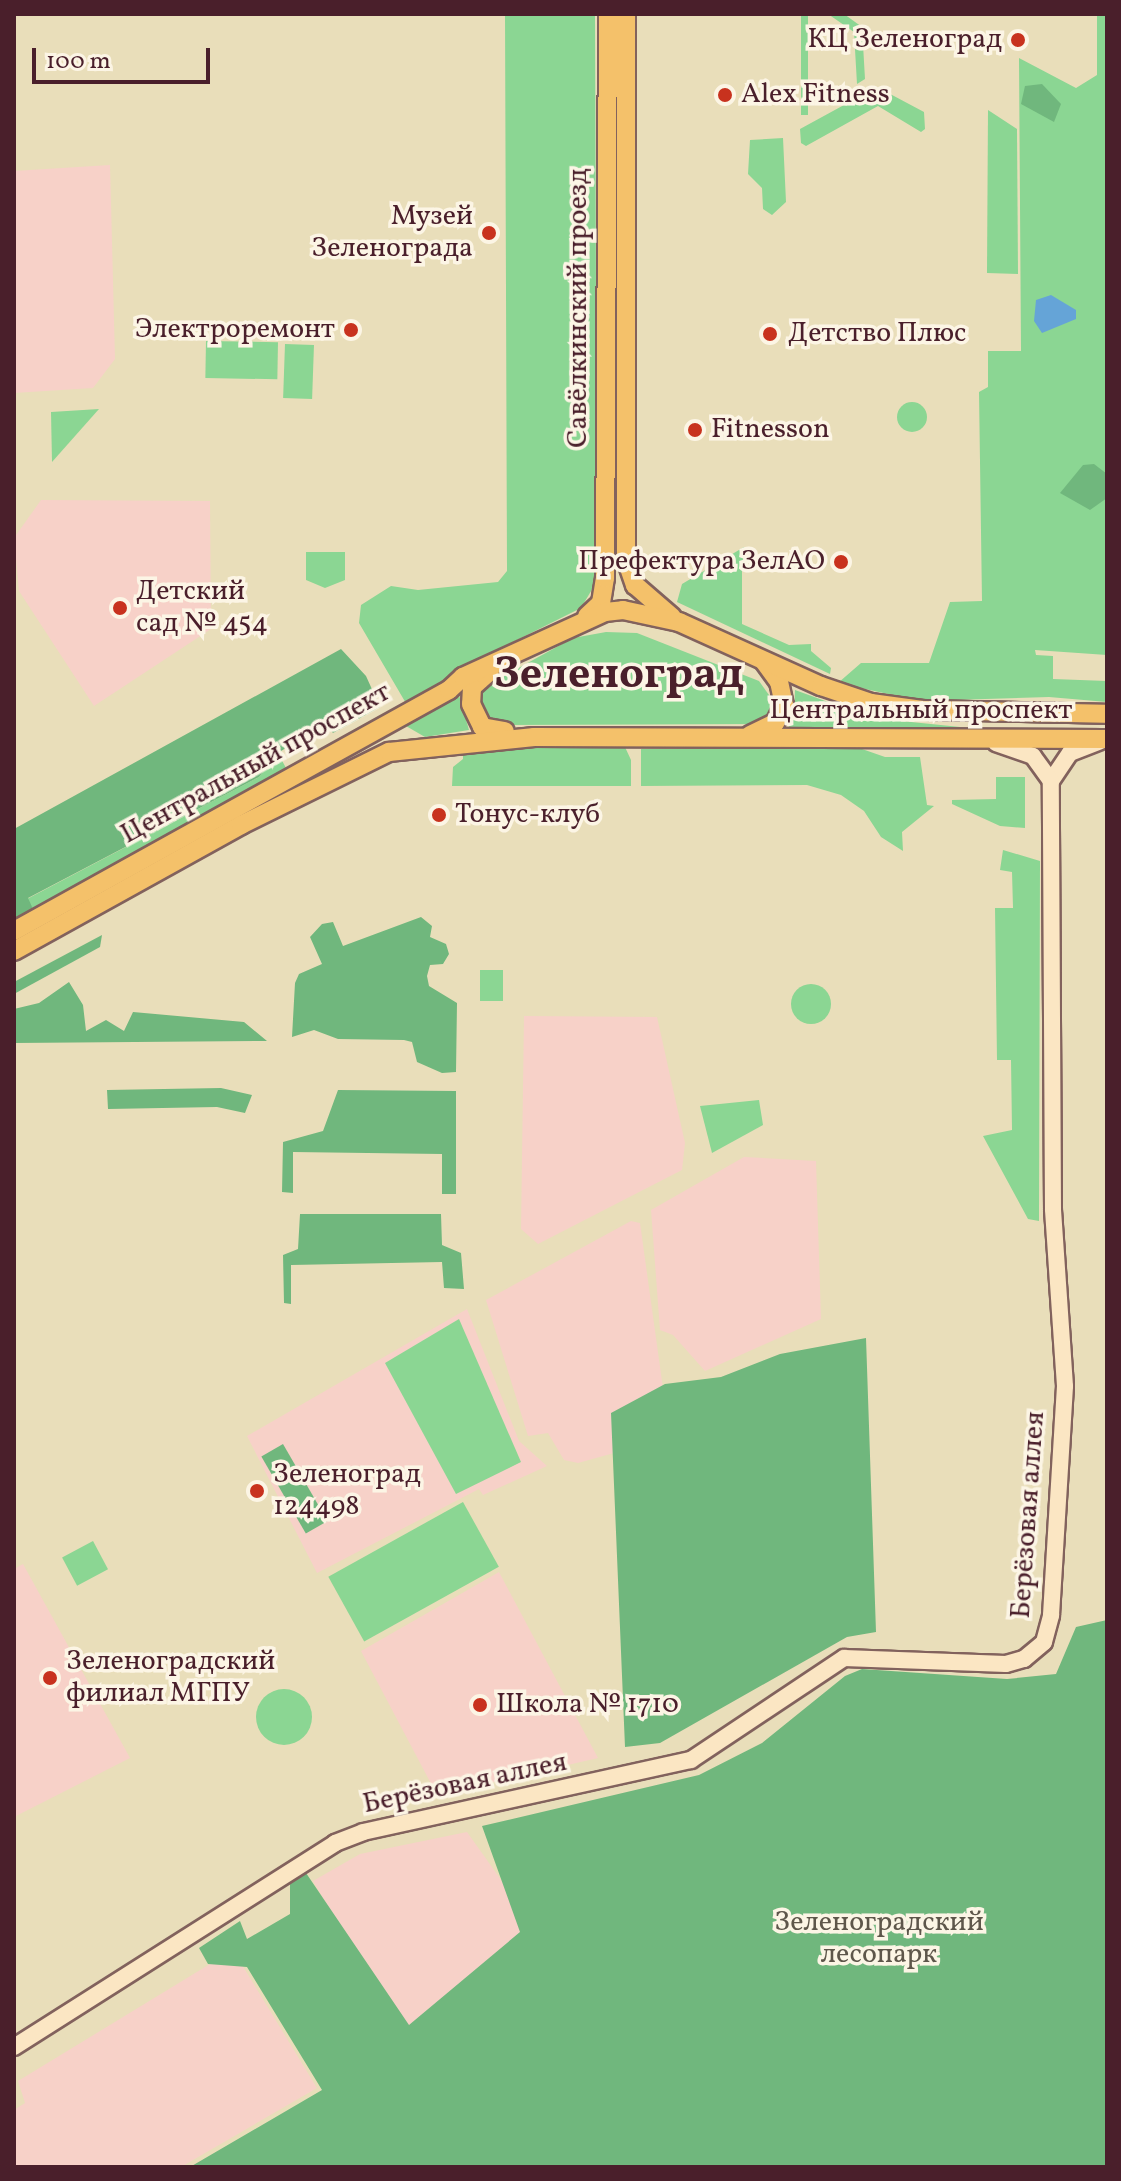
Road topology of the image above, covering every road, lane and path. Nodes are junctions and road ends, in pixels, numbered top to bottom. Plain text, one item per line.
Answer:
1 (608, 14) edge
2 (626, 14) edge
3 (617, 69) junction
4 (585, 618) junction
5 (679, 622) junction
6 (523, 645) junction
7 (758, 656) junction
8 (1107, 714) edge
9 (396, 719) junction
10 (534, 737) junction
11 (735, 739) junction
12 (1107, 740) edge
13 (990, 741) junction
14 (433, 745) junction
15 (1051, 781) junction
16 (51, 920) junction
17 (14, 931) edge
18 (14, 951) edge
19 (14, 2047) edge

1 - 3 main road, Савёлкинский проезд
2 - 3 main road, Савёлкинский проезд
3 - 4 main road, Савёлкинский проезд
3 - 5 main road, Савёлкинский проезд
4 - 5 main road, Центральный проспект
4 - 6 main road, Центральный проспект
5 - 7 main road, Центральный проспект
6 - 9 main road, Центральный проспект
6 - 10 main road, Центральный проспект
7 - 8 main road, Центральный проспект
7 - 11 main road, Центральный проспект
9 - 14 main road
9 - 16 main road, Центральный проспект
10 - 11 main road, Центральный проспект
10 - 14 main road, Центральный проспект
11 - 13 main road, Центральный проспект
12 - 13 main road, Центральный проспект
12 - 15 street
13 - 15 street
14 - 16 main road, Центральный проспект
15 - 19 street, Берёзовая аллея
16 - 17 main road, Центральный проспект
16 - 18 main road, Центральный проспект

